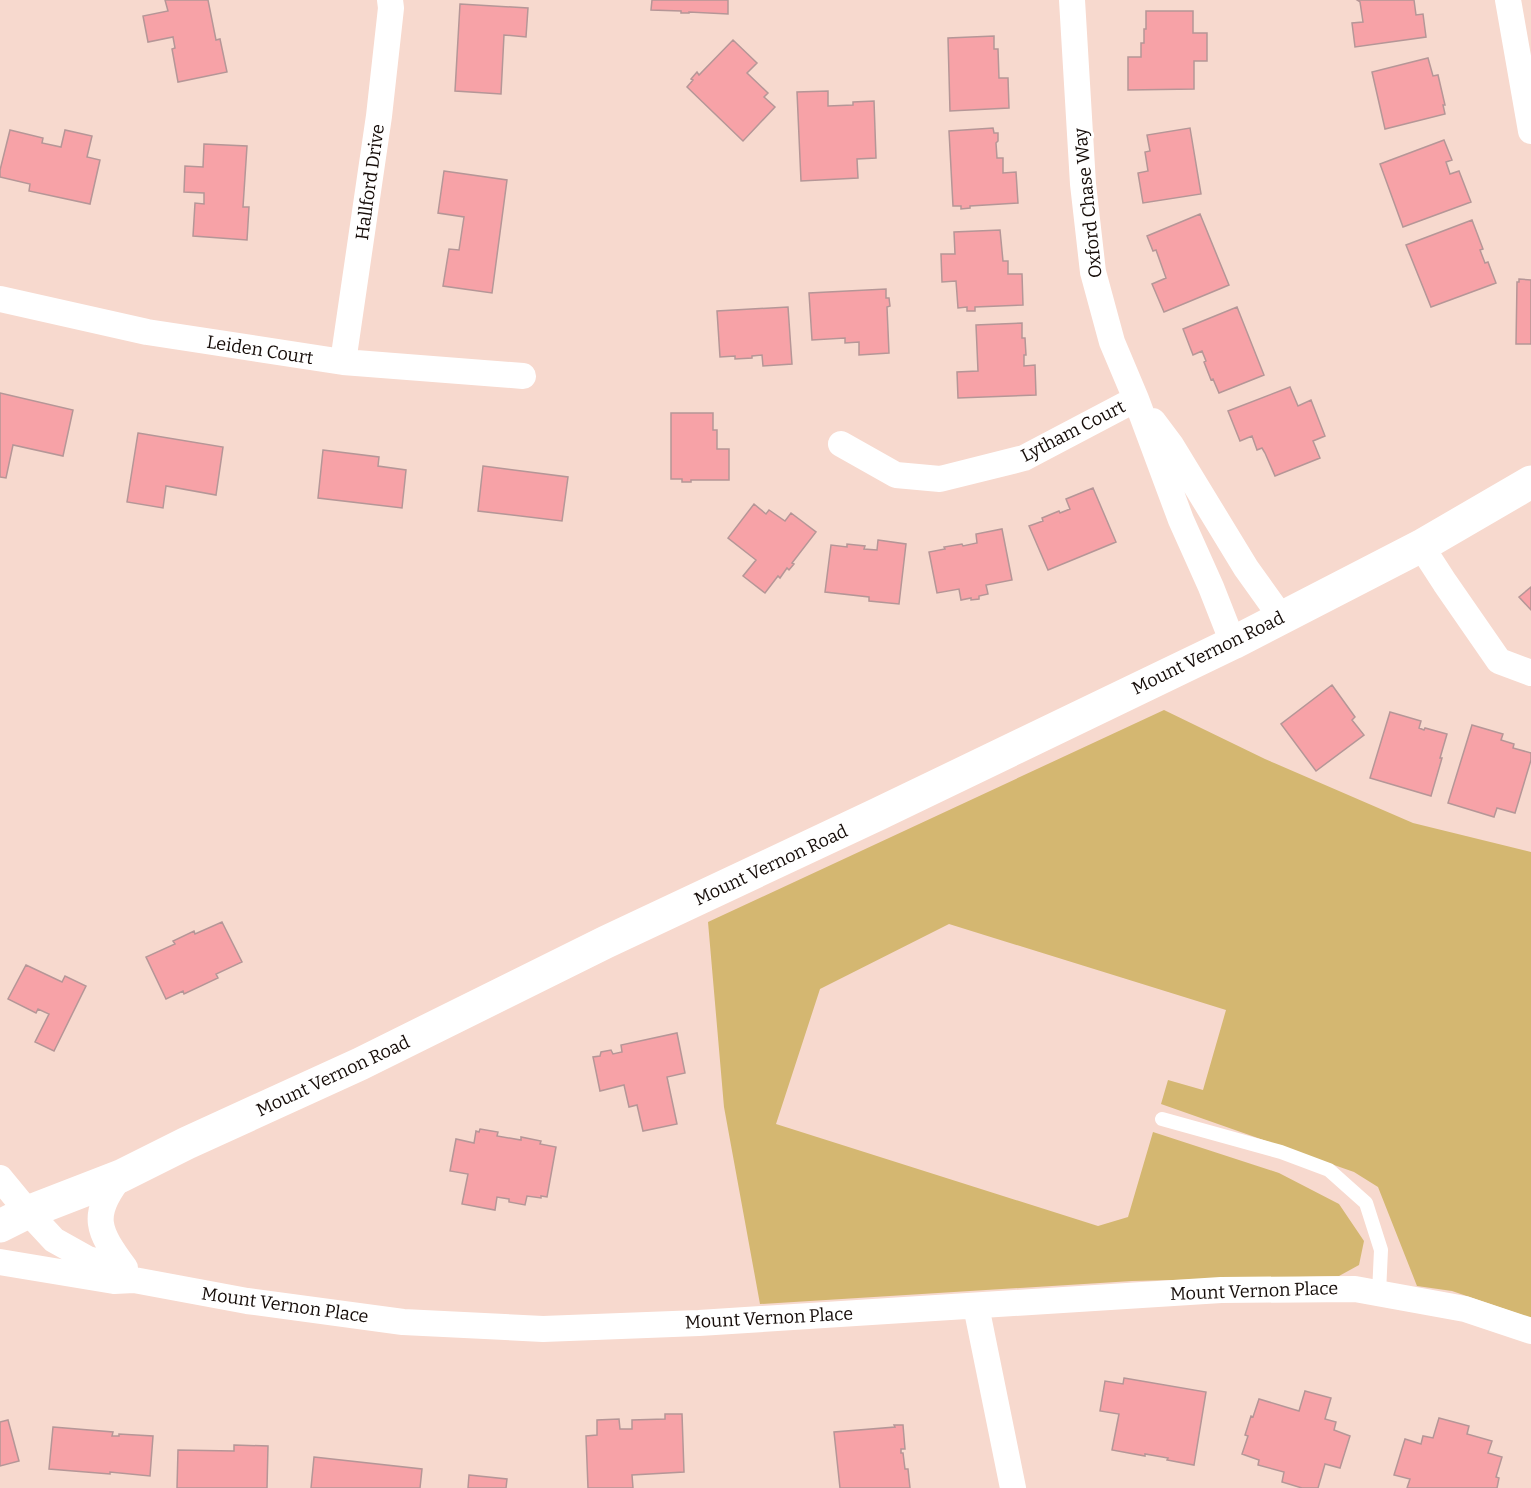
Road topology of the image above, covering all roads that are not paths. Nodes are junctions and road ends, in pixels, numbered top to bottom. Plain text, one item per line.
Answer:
1 (390, 0) edge
2 (1072, 0) edge
3 (1508, 0) edge
4 (1531, 131) edge
5 (0, 299) edge
6 (344, 362) junction
7 (523, 376) dead end
8 (1136, 399) junction
9 (841, 444) dead end
10 (1531, 482) edge
11 (1421, 546) junction
12 (1281, 618) junction
13 (1233, 643) junction
14 (1531, 672) edge
15 (1162, 1119) dead end
16 (121, 1176) junction
17 (0, 1178) edge
18 (14, 1219) edge
19 (0, 1262) edge
20 (130, 1274) junction
21 (1379, 1293) junction
22 (976, 1306) junction
23 (1531, 1331) edge
24 (1012, 1488) edge

1 - 6 street, Hallford Drive
2 - 8 street, Oxford Chase Way
3 - 4 street
5 - 6 street, Leiden Court
6 - 7 street, Leiden Court
8 - 9 street, Lytham Court
8 - 12 street, Oxford Chase Way
8 - 13 street, Oxford Chase Way
10 - 11 main road, Mount Vernon Road
11 - 12 main road, Mount Vernon Road
11 - 14 street
12 - 13 main road, Mount Vernon Road
13 - 16 main road, Mount Vernon Road
15 - 21 lane
16 - 18 main road, Mount Vernon Road
16 - 20 street
17 - 18 street, Mount Vernon Place
18 - 20 street, Mount Vernon Place
19 - 20 street
20 - 22 street, Mount Vernon Place
21 - 22 street, Mount Vernon Place
21 - 23 street, Mount Vernon Place
22 - 24 street

